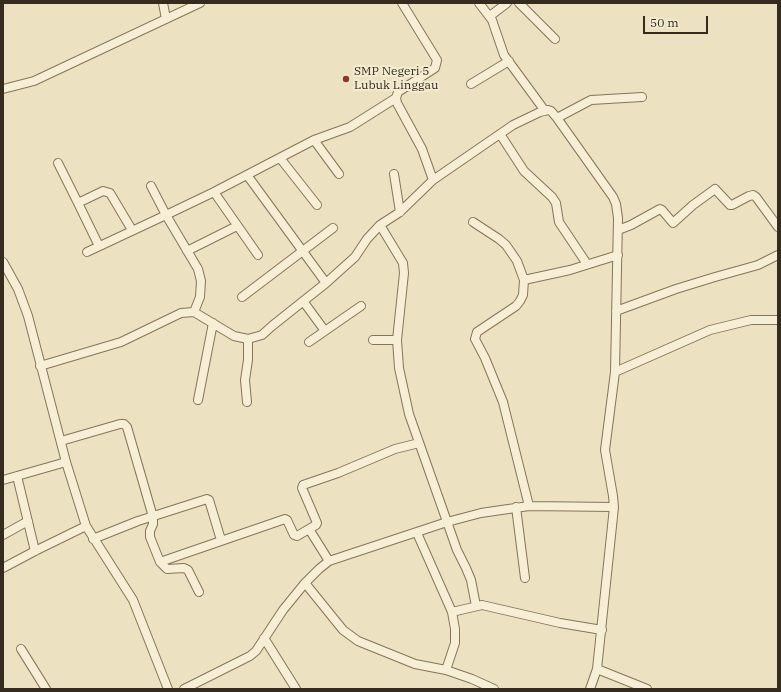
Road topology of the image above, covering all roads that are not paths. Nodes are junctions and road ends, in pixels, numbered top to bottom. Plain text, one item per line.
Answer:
1 (163, 3) edge
2 (200, 3) edge
3 (402, 3) edge
4 (480, 3) edge
5 (507, 3) edge
6 (519, 3) edge
7 (490, 16) junction
8 (166, 19) junction
9 (555, 39) dead end
10 (509, 62) junction
11 (472, 84) dead end
12 (3, 89) edge
13 (642, 96) dead end
14 (396, 98) junction
15 (545, 111) junction
16 (557, 118) junction
17 (500, 134) junction
18 (314, 140) junction
19 (280, 158) junction
20 (58, 163) dead end
21 (339, 174) dead end
22 (394, 174) dead end
23 (247, 175) junction
24 (433, 180) junction
25 (151, 186) dead end
26 (214, 192) junction
27 (78, 203) junction
28 (317, 205) dead end
29 (400, 212) junction
30 (166, 215) junction
31 (473, 222) dead end
32 (237, 226) junction
33 (380, 226) junction
34 (778, 227) edge
35 (333, 228) dead end
36 (132, 230) junction
37 (618, 230) junction
38 (99, 246) junction
39 (187, 251) junction
40 (303, 251) junction
41 (87, 252) dead end
42 (778, 254) edge
43 (258, 255) dead end
44 (618, 255) junction
45 (3, 262) edge
46 (587, 264) junction
47 (524, 280) junction
48 (326, 283) junction
49 (242, 297) dead end
50 (303, 300) junction
51 (361, 306) dead end
52 (616, 311) junction
53 (194, 312) junction
54 (778, 320) edge
55 (213, 324) junction
56 (325, 331) junction
57 (248, 339) junction
58 (373, 340) dead end
59 (397, 340) junction
60 (309, 342) dead end
61 (40, 366) junction
62 (615, 372) junction
63 (198, 400) dead end
64 (247, 402) dead end
65 (61, 441) junction
66 (419, 443) junction
67 (66, 462) junction
68 (17, 476) junction
69 (3, 480) edge
70 (529, 506) junction
71 (516, 507) junction
72 (614, 507) junction
73 (152, 517) junction
74 (28, 521) junction
75 (447, 522) junction
76 (86, 526) junction
77 (309, 529) junction
78 (417, 533) junction
79 (3, 535) edge
80 (93, 539) junction
81 (221, 540) junction
82 (35, 550) junction
83 (160, 562) junction
84 (329, 562) junction
85 (3, 568) edge
86 (525, 578) dead end
87 (305, 583) junction
88 (199, 592) dead end
89 (476, 606) junction
90 (452, 612) junction
91 (602, 630) junction
92 (264, 638) junction
93 (21, 648) dead end
94 (598, 669) junction
95 (446, 670) junction
96 (46, 689) edge
97 (168, 689) edge
98 (184, 689) edge
99 (296, 689) edge
100 (494, 689) edge
101 (590, 689) edge
102 (647, 689) edge

1 - 8 street
2 - 8 street
3 - 14 street
4 - 7 street
5 - 7 street
6 - 9 street
7 - 10 street
8 - 12 street
10 - 11 street
10 - 15 street
13 - 16 street
14 - 18 street
14 - 24 street
15 - 16 street
15 - 17 street
16 - 37 street
17 - 24 street
17 - 46 street
18 - 19 street
18 - 21 street
19 - 23 street
19 - 28 street
20 - 27 street
22 - 29 street
23 - 26 street
23 - 40 street
24 - 29 street
25 - 30 street
26 - 30 street
26 - 32 street
27 - 36 street
27 - 38 street
29 - 33 street
30 - 36 street
30 - 39 street
31 - 47 street
32 - 39 street
32 - 43 street
33 - 48 street
33 - 59 street
34 - 37 street
35 - 40 street
36 - 38 street
37 - 44 street
38 - 41 street
39 - 53 street
40 - 48 street
40 - 49 street
42 - 52 street
44 - 46 street
44 - 52 street
45 - 61 street
46 - 47 street
47 - 70 street
48 - 50 street
50 - 56 street
50 - 57 street
51 - 56 street
52 - 62 street
53 - 55 street
53 - 61 street
54 - 62 street
55 - 57 street
55 - 63 street
56 - 60 street
57 - 64 street
58 - 59 street
59 - 66 street
61 - 65 street
62 - 72 street
65 - 67 street
65 - 73 street
66 - 75 street
66 - 77 street
67 - 68 street
67 - 76 street
68 - 69 street
68 - 74 street
70 - 71 street
70 - 72 street
71 - 75 street
71 - 86 street
72 - 91 street
73 - 80 street
73 - 81 street
73 - 83 street
74 - 79 street
74 - 82 street
75 - 78 street
75 - 89 street
76 - 80 street
76 - 82 street
77 - 81 street
77 - 84 street
78 - 84 street
78 - 90 street
80 - 97 street
81 - 83 street
82 - 85 street
83 - 88 street
84 - 87 street
87 - 92 street
87 - 95 street
89 - 90 street
89 - 91 street
90 - 95 street
91 - 94 street
92 - 98 street
92 - 99 street
93 - 96 street
94 - 101 street
94 - 102 street
95 - 100 street

